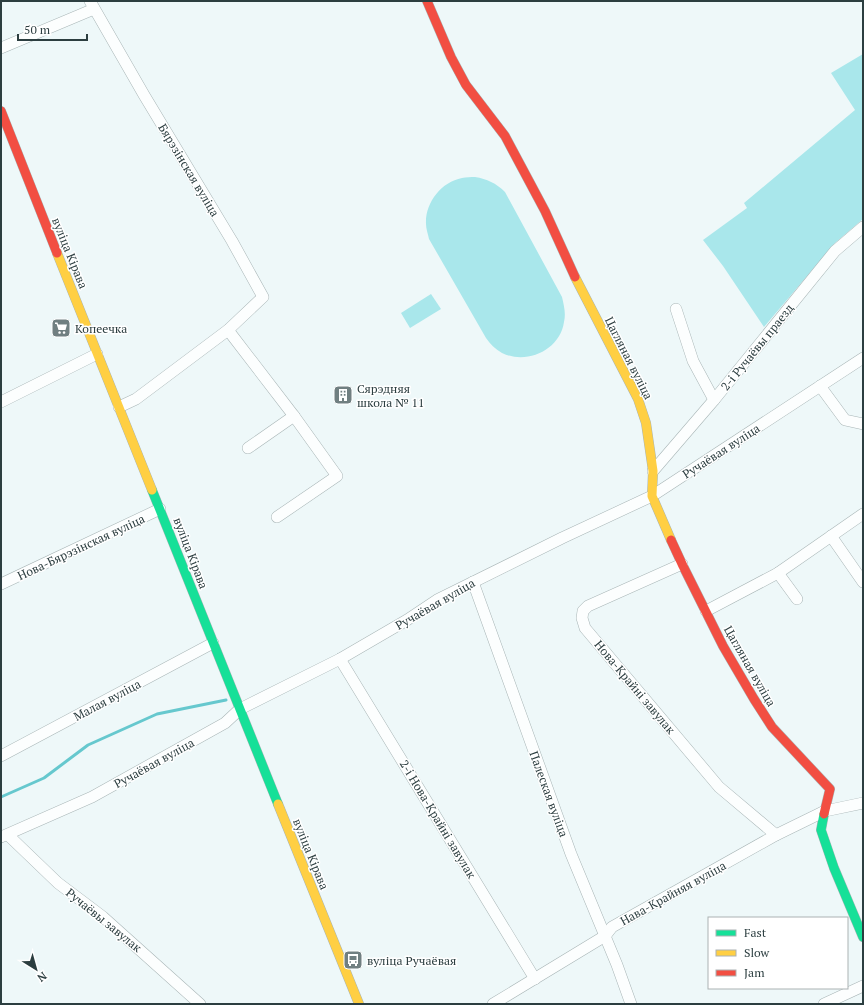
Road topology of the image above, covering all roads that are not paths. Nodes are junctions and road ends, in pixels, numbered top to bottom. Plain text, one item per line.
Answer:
1 (427, 1) edge
2 (92, 5) edge
3 (1, 48) edge
4 (1, 111) edge
5 (863, 227) edge
6 (676, 308) dead end
7 (228, 330) junction
8 (97, 354) junction
9 (863, 358) edge
10 (820, 386) junction
11 (714, 400) junction
12 (1, 402) edge
13 (119, 407) junction
14 (294, 416) junction
15 (863, 424) edge
16 (248, 448) dead end
17 (653, 471) junction
18 (652, 496) junction
19 (160, 509) junction
20 (863, 514) edge
21 (277, 517) dead end
22 (830, 536) junction
23 (682, 564) junction
24 (778, 573) junction
25 (473, 582) junction
26 (863, 582) edge
27 (1, 584) edge
28 (796, 599) dead end
29 (706, 611) junction
30 (213, 644) junction
31 (340, 659) junction
32 (240, 709) junction
33 (1, 756) edge
34 (863, 803) edge
35 (825, 811) junction
36 (776, 835) junction
37 (5, 836) edge
38 (605, 936) junction
39 (863, 937) edge
40 (535, 979) junction
41 (863, 986) edge
42 (496, 1003) edge
43 (200, 1004) edge
44 (359, 1004) edge
45 (631, 1004) edge
46 (824, 1004) edge

1 - 17 street, Цагляная вуліца
2 - 3 street
2 - 7 street, Бярэзінская вуліца
4 - 8 street, вуліца Кірава
5 - 11 street, 2-і Ручаёвы праезд
6 - 11 street
7 - 13 street, Бярэзінская вуліца
7 - 14 street
8 - 12 street
8 - 13 street, вуліца Кірава
9 - 10 street, Ручаёвая вуліца
10 - 15 street
10 - 18 street, Ручаёвая вуліца
11 - 17 street, 2-і Ручаёвы праезд
13 - 19 street, вуліца Кірава
14 - 16 street
14 - 21 street
17 - 18 street, Цагляная вуліца
18 - 23 street, Цагляная вуліца
18 - 25 street, Ручаёвая вуліца
19 - 27 street, Нова-Бярэзінская вуліца
19 - 30 street, вуліца Кірава
20 - 22 street
22 - 24 street
22 - 26 street
23 - 29 street, Цагляная вуліца
23 - 36 street, Нова-Крайні завулак
24 - 28 street
24 - 29 street
25 - 31 street, Ручаёвая вуліца
25 - 38 street, Палеская вуліца
29 - 35 street, Цагляная вуліца
30 - 32 street, вуліца Кірава
30 - 33 street, Малая вуліца
31 - 32 street, Ручаёвая вуліца
31 - 40 street, 2-і Нова-Крайні завулак
32 - 37 street, Ручаёвая вуліца
32 - 44 street, вуліца Кірава
34 - 35 street, Нава-Крайняя вуліца
35 - 36 street, Нава-Крайняя вуліца
35 - 39 street
36 - 38 street, Нава-Крайняя вуліца
37 - 43 street, Ручаёвы завулак
38 - 40 street, Нава-Крайняя вуліца
38 - 45 street, Палеская вуліца
40 - 42 street, Нава-Крайняя вуліца
41 - 46 street

